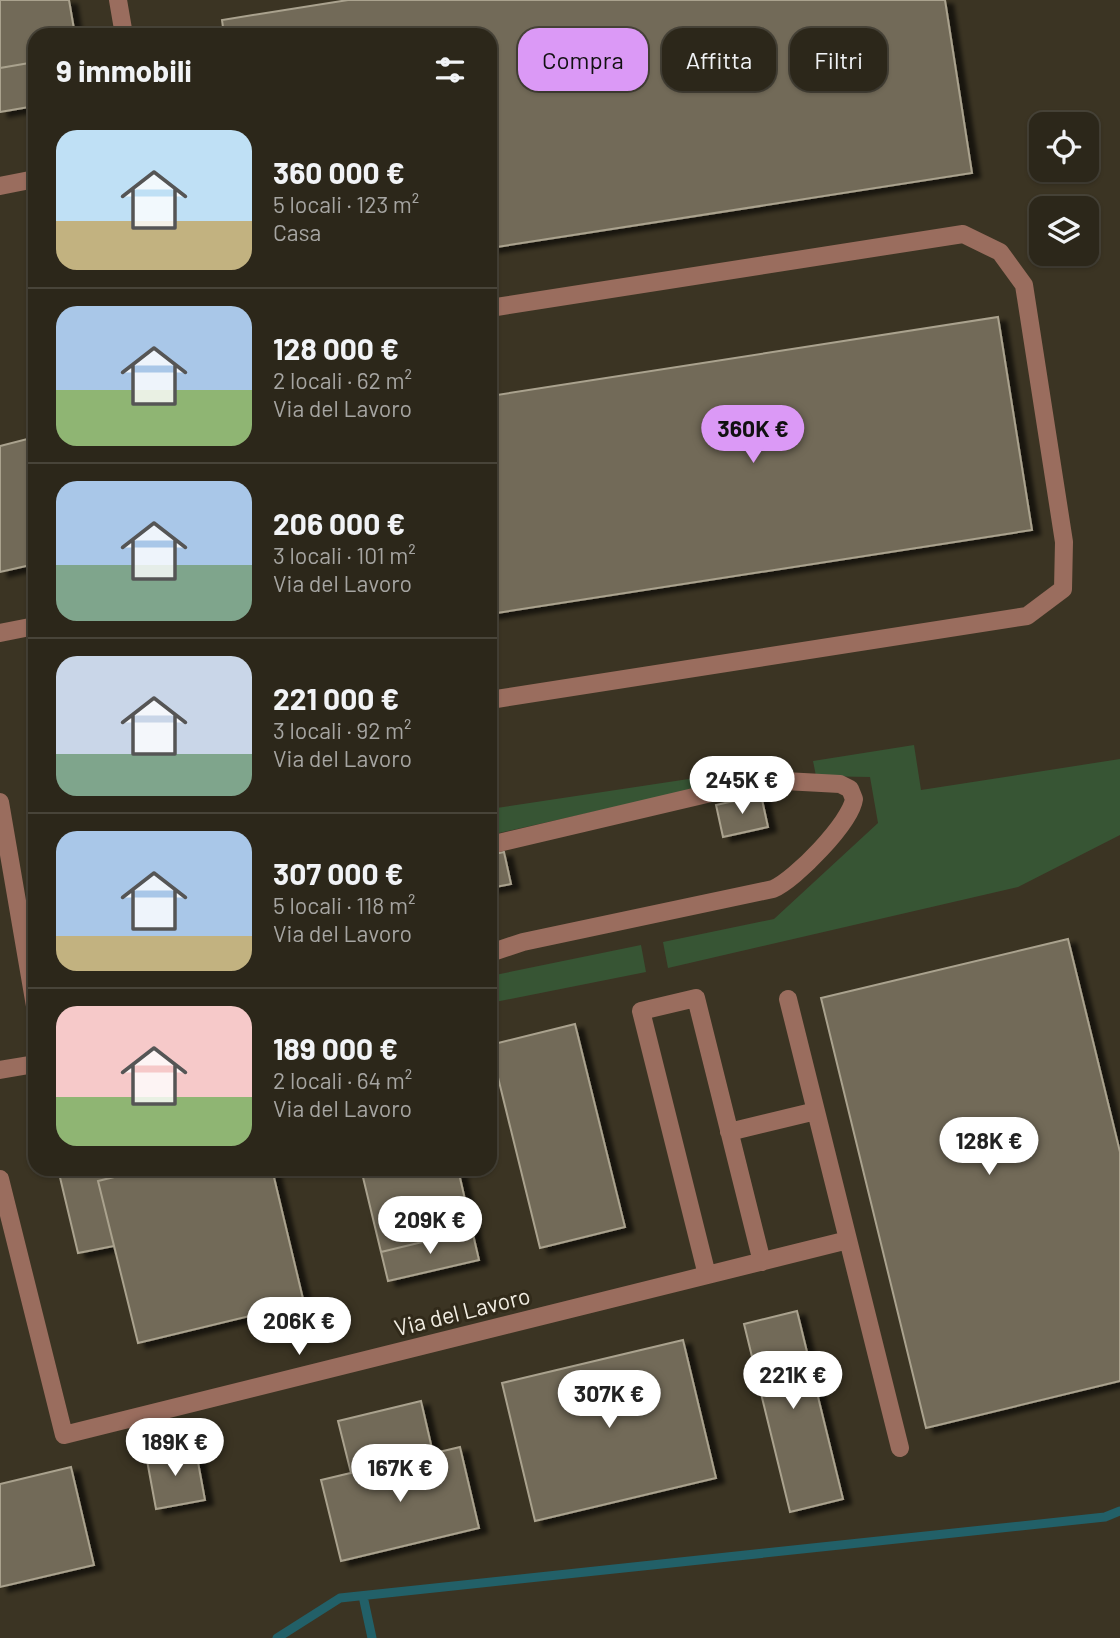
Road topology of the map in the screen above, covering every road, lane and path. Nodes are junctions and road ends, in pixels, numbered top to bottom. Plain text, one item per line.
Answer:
1 (118, 0) edge
2 (123, 28) edge
3 (28, 180) edge
4 (0, 186) edge
5 (497, 307) edge
6 (28, 627) edge
7 (0, 633) edge
8 (497, 698) edge
9 (0, 802) edge
10 (497, 843) edge
11 (497, 947) edge
12 (28, 965) edge
13 (788, 999) dead end
14 (28, 1065) edge
15 (0, 1070) edge
16 (816, 1111) junction
17 (729, 1132) junction
18 (0, 1179) edge
19 (848, 1240) junction
20 (762, 1262) junction
21 (707, 1275) junction
22 (900, 1448) dead end

1 - 2 street
3 - 4 street
5 - 8 street
6 - 7 street
9 - 12 street
10 - 11 street
13 - 16 street
14 - 15 street
16 - 17 street
16 - 19 street
17 - 20 street
17 - 21 street
18 - 21 street, Via del Lavoro
19 - 20 street, Via del Lavoro
19 - 22 street
20 - 21 street, Via del Lavoro

